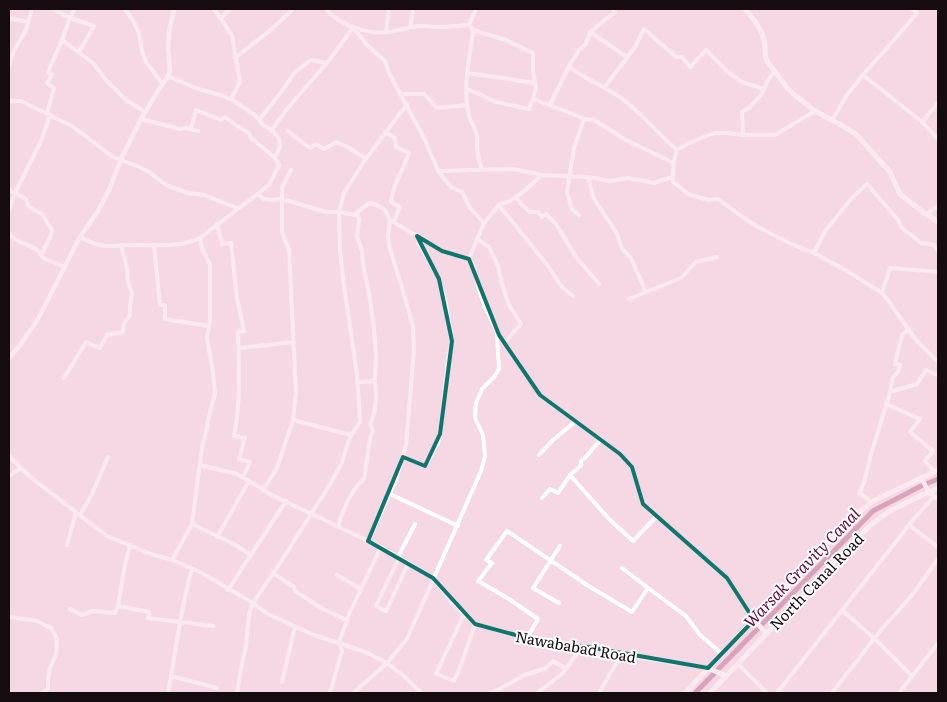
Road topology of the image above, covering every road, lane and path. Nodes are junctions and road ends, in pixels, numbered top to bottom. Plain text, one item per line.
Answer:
1 (32, 9) edge
2 (53, 9) edge
3 (75, 9) edge
4 (125, 9) edge
5 (174, 9) edge
6 (214, 9) edge
7 (230, 9) edge
8 (293, 9) edge
9 (326, 9) edge
10 (389, 9) edge
11 (413, 9) edge
12 (476, 9) edge
13 (613, 9) edge
14 (745, 9) edge
15 (912, 9) edge
16 (9, 18) edge
17 (70, 18) junction
18 (220, 18) junction
19 (28, 22) junction
20 (469, 25) junction
21 (410, 27) junction
22 (353, 28) junction
23 (473, 30) junction
24 (386, 32) junction
25 (590, 32) junction
26 (62, 40) junction
27 (79, 52) junction
28 (627, 57) junction
29 (235, 58) junction
30 (327, 63) junction
31 (9, 65) edge
32 (569, 66) junction
33 (774, 72) junction
34 (467, 73) junction
35 (863, 75) junction
36 (168, 76) junction
37 (162, 83) junction
38 (536, 83) junction
39 (604, 88) junction
40 (467, 89) junction
41 (764, 89) junction
42 (401, 94) junction
43 (231, 99) junction
44 (533, 99) junction
45 (9, 100) edge
46 (938, 103) edge
47 (407, 104) junction
48 (467, 105) junction
49 (550, 105) junction
50 (145, 112) junction
51 (815, 112) junction
52 (48, 114) junction
53 (141, 119) junction
54 (584, 119) junction
55 (259, 120) junction
56 (832, 120) junction
57 (922, 122) junction
58 (190, 129) junction
59 (271, 130) junction
60 (198, 131) dead end
61 (288, 131) dead end
62 (385, 132) junction
63 (743, 134) junction
64 (938, 139) edge
65 (677, 150) junction
66 (275, 158) junction
67 (121, 159) junction
68 (366, 159) junction
69 (674, 163) junction
70 (290, 170) dead end
71 (482, 170) junction
72 (438, 171) junction
73 (542, 175) junction
74 (569, 175) junction
75 (672, 176) junction
76 (588, 177) junction
77 (9, 190) edge
78 (15, 193) junction
79 (257, 194) junction
80 (282, 198) junction
81 (515, 198) junction
82 (499, 205) junction
83 (938, 206) edge
84 (237, 208) junction
85 (9, 209) edge
86 (339, 212) junction
87 (356, 212) junction
88 (926, 214) junction
89 (580, 216) dead end
90 (392, 221) junction
91 (938, 222) edge
92 (484, 223) junction
93 (217, 224) junction
94 (9, 234) edge
95 (417, 236) junction
96 (80, 237) junction
97 (200, 238) junction
98 (477, 239) junction
99 (121, 245) junction
100 (154, 246) junction
101 (938, 251) edge
102 (814, 253) junction
103 (41, 255) junction
104 (718, 257) dead end
105 (469, 259) junction
106 (65, 267) junction
107 (938, 272) edge
108 (599, 284) dead end
109 (646, 292) junction
110 (882, 293) junction
111 (573, 296) dead end
112 (628, 299) dead end
113 (209, 326) junction
114 (909, 329) junction
115 (497, 331) junction
116 (294, 342) junction
117 (504, 343) junction
118 (239, 348) junction
119 (9, 358) edge
120 (938, 362) edge
121 (938, 373) edge
122 (64, 378) dead end
123 (375, 381) junction
124 (357, 382) junction
125 (890, 392) junction
126 (886, 404) junction
127 (293, 420) junction
128 (576, 421) junction
129 (351, 435) junction
130 (601, 439) junction
131 (9, 456) edge
132 (539, 456) dead end
133 (108, 457) dead end
134 (403, 457) junction
135 (200, 466) junction
136 (22, 468) junction
137 (936, 470) edge
138 (570, 475) junction
139 (9, 476) edge
140 (243, 478) junction
141 (922, 478) junction
142 (249, 481) junction
143 (938, 488) edge
144 (264, 490) junction
145 (390, 494) junction
146 (932, 494) edge
147 (542, 498) dead end
148 (286, 502) junction
149 (872, 502) junction
150 (311, 513) junction
151 (78, 514) junction
152 (657, 516) junction
153 (192, 524) junction
154 (415, 524) dead end
155 (909, 525) junction
156 (338, 526) junction
157 (458, 526) junction
158 (217, 537) junction
159 (368, 541) junction
160 (68, 545) dead end
161 (130, 545) junction
162 (560, 546) dead end
163 (381, 547) junction
164 (938, 547) edge
165 (251, 555) junction
166 (399, 558) junction
167 (172, 560) junction
168 (551, 560) junction
169 (938, 560) edge
170 (408, 564) junction
171 (622, 568) dead end
172 (192, 569) junction
173 (273, 573) junction
174 (337, 575) dead end
175 (433, 578) junction
176 (648, 588) junction
177 (361, 589) junction
178 (228, 590) junction
179 (253, 603) junction
180 (559, 604) dead end
181 (118, 606) junction
182 (70, 609) dead end
183 (842, 610) junction
184 (464, 614) junction
185 (9, 617) edge
186 (347, 620) junction
187 (179, 621) junction
188 (754, 621) junction
189 (475, 624) junction
190 (213, 626) dead end
191 (295, 627) junction
192 (766, 633) junction
193 (528, 638) junction
194 (874, 639) junction
195 (339, 642) junction
196 (938, 643) edge
197 (582, 646) junction
198 (722, 654) junction
199 (621, 655) junction
200 (387, 663) junction
201 (738, 664) junction
202 (566, 669) junction
203 (710, 669) junction
204 (723, 675) junction
205 (171, 676) junction
206 (912, 676) junction
207 (282, 682) dead end
208 (217, 688) dead end
209 (42, 693) edge
210 (168, 693) edge
211 (237, 693) edge
212 (330, 693) edge
213 (352, 693) edge
214 (421, 693) edge
215 (492, 693) edge
216 (538, 693) edge
217 (599, 693) edge
218 (685, 693) edge
219 (710, 693) edge
220 (767, 693) edge
221 (777, 693) edge
222 (832, 693) edge
223 (899, 693) edge

1 - 19 street
2 - 17 street
3 - 17 street
4 - 37 street
5 - 36 street
6 - 18 street
7 - 18 street
8 - 29 street
9 - 22 street
10 - 24 street
11 - 21 street
12 - 20 street
13 - 25 street
14 - 33 main road
15 - 35 street
16 - 19 street
17 - 26 street
17 - 27 street
18 - 29 street
19 - 31 street
20 - 21 street
20 - 23 street
21 - 24 street
22 - 24 street
22 - 30 street
22 - 42 street
23 - 34 street
23 - 38 street
25 - 28 street
25 - 32 street
26 - 27 street
26 - 52 street
27 - 50 street
28 - 39 street
28 - 41 street
29 - 43 street
30 - 55 street
30 - 59 street
32 - 39 street
32 - 49 street
33 - 41 street
33 - 51 main road
34 - 38 street
34 - 40 street
35 - 56 street
35 - 57 street
36 - 37 street
36 - 43 street
37 - 50 street
38 - 44 street
39 - 65 street
40 - 44 street
40 - 48 street
41 - 63 street
42 - 47 street
42 - 48 street
43 - 55 street
44 - 49 street
45 - 52 street
46 - 57 street
47 - 62 street
47 - 72 street
48 - 71 street
49 - 54 street
50 - 53 street
51 - 56 main road
51 - 63 street
52 - 67 street
52 - 78 street
53 - 58 street
53 - 67 street
54 - 69 street
54 - 74 street
55 - 59 street
56 - 88 main road
57 - 64 street
58 - 60 street
58 - 66 street
59 - 66 street
61 - 68 street
62 - 68 street
62 - 90 street
63 - 65 street
65 - 69 street
66 - 79 street
67 - 84 street
67 - 96 street
68 - 86 street
69 - 75 street
70 - 80 street
71 - 72 street
71 - 73 street
72 - 92 street
73 - 74 street
73 - 81 street
74 - 76 street
74 - 89 street
75 - 76 street
75 - 102 street
76 - 109 street
77 - 78 street
78 - 85 street
78 - 103 street
79 - 80 street
79 - 84 street
80 - 86 street
80 - 116 street
81 - 82 street
81 - 108 street
82 - 92 street
82 - 111 street
83 - 88 street
84 - 93 street
86 - 87 street
86 - 124 street
87 - 90 street
87 - 123 street
88 - 91 main road
90 - 95 street
90 - 134 street
92 - 98 street
93 - 97 street
93 - 118 street
94 - 103 street
95 - 105 street
95 - 134 street
96 - 99 street
96 - 106 street
97 - 100 street
97 - 113 street
98 - 105 street
98 - 117 street
99 - 100 street
99 - 122 street
100 - 113 street
101 - 102 street
102 - 110 street
103 - 106 street
104 - 109 street
105 - 115 street
106 - 119 street
107 - 110 street
109 - 112 street
110 - 114 street
113 - 135 street
114 - 120 street
114 - 125 street
115 - 117 street
115 - 157 street
116 - 118 street
116 - 127 street
117 - 128 street
118 - 140 street
121 - 125 street
123 - 124 street
123 - 156 street
124 - 129 street
125 - 126 street
126 - 137 street
126 - 149 street
127 - 129 street
127 - 144 street
128 - 130 street
128 - 132 street
129 - 150 street
130 - 138 street
130 - 152 street
131 - 136 street
133 - 151 street
134 - 145 street
135 - 140 street
135 - 153 street
136 - 139 street
136 - 151 street
137 - 141 main road
138 - 147 street
138 - 152 street
140 - 142 street
141 - 146 street
141 - 149 main road
142 - 144 street
142 - 158 street
143 - 146 main road, North Canal Road
144 - 148 street
145 - 157 street
145 - 159 street
146 - 155 street
146 - 192 main road, North Canal Road
148 - 150 street
148 - 165 street
149 - 188 main road
150 - 156 street
150 - 173 street
151 - 160 street
151 - 161 street
152 - 188 street
153 - 158 street
153 - 167 street
154 - 166 street
155 - 164 street
155 - 183 street
156 - 159 street
157 - 175 street
158 - 165 street
159 - 163 street, Nawababad Road
161 - 167 street
161 - 181 street
162 - 168 street
163 - 166 street, Nawababad Road
163 - 177 street
165 - 178 street
166 - 170 street, Nawababad Road
166 - 170 street
167 - 172 street
168 - 176 street
168 - 180 street
168 - 193 street
169 - 194 street
170 - 175 street, Nawababad Road
171 - 176 street
172 - 178 street
172 - 187 street
173 - 179 street
173 - 186 street
174 - 177 street
175 - 184 street, Nawababad Road
175 - 200 street
176 - 198 street
177 - 186 street
178 - 179 street
179 - 191 street
179 - 211 street
181 - 182 street
181 - 187 street
183 - 194 street
183 - 221 street
184 - 189 street, Nawababad Road
184 - 189 street
185 - 209 street
186 - 195 street
187 - 190 street
187 - 205 street
188 - 192 main road
188 - 198 main road
189 - 193 street, Nawababad Road
191 - 195 street
191 - 207 street
192 - 201 main road, North Canal Road
193 - 197 street, Nawababad Road
194 - 206 street
194 - 222 street
195 - 200 street
195 - 212 street
196 - 206 street
197 - 199 street, Nawababad Road
197 - 202 street
198 - 203 main road
199 - 203 street, Nawababad Road
199 - 217 street
200 - 213 street
200 - 214 street
201 - 204 main road, North Canal Road
201 - 220 street
202 - 215 street
202 - 216 street
203 - 204 main road
203 - 218 main road
204 - 219 main road, North Canal Road
205 - 208 street
205 - 210 street
206 - 223 street

